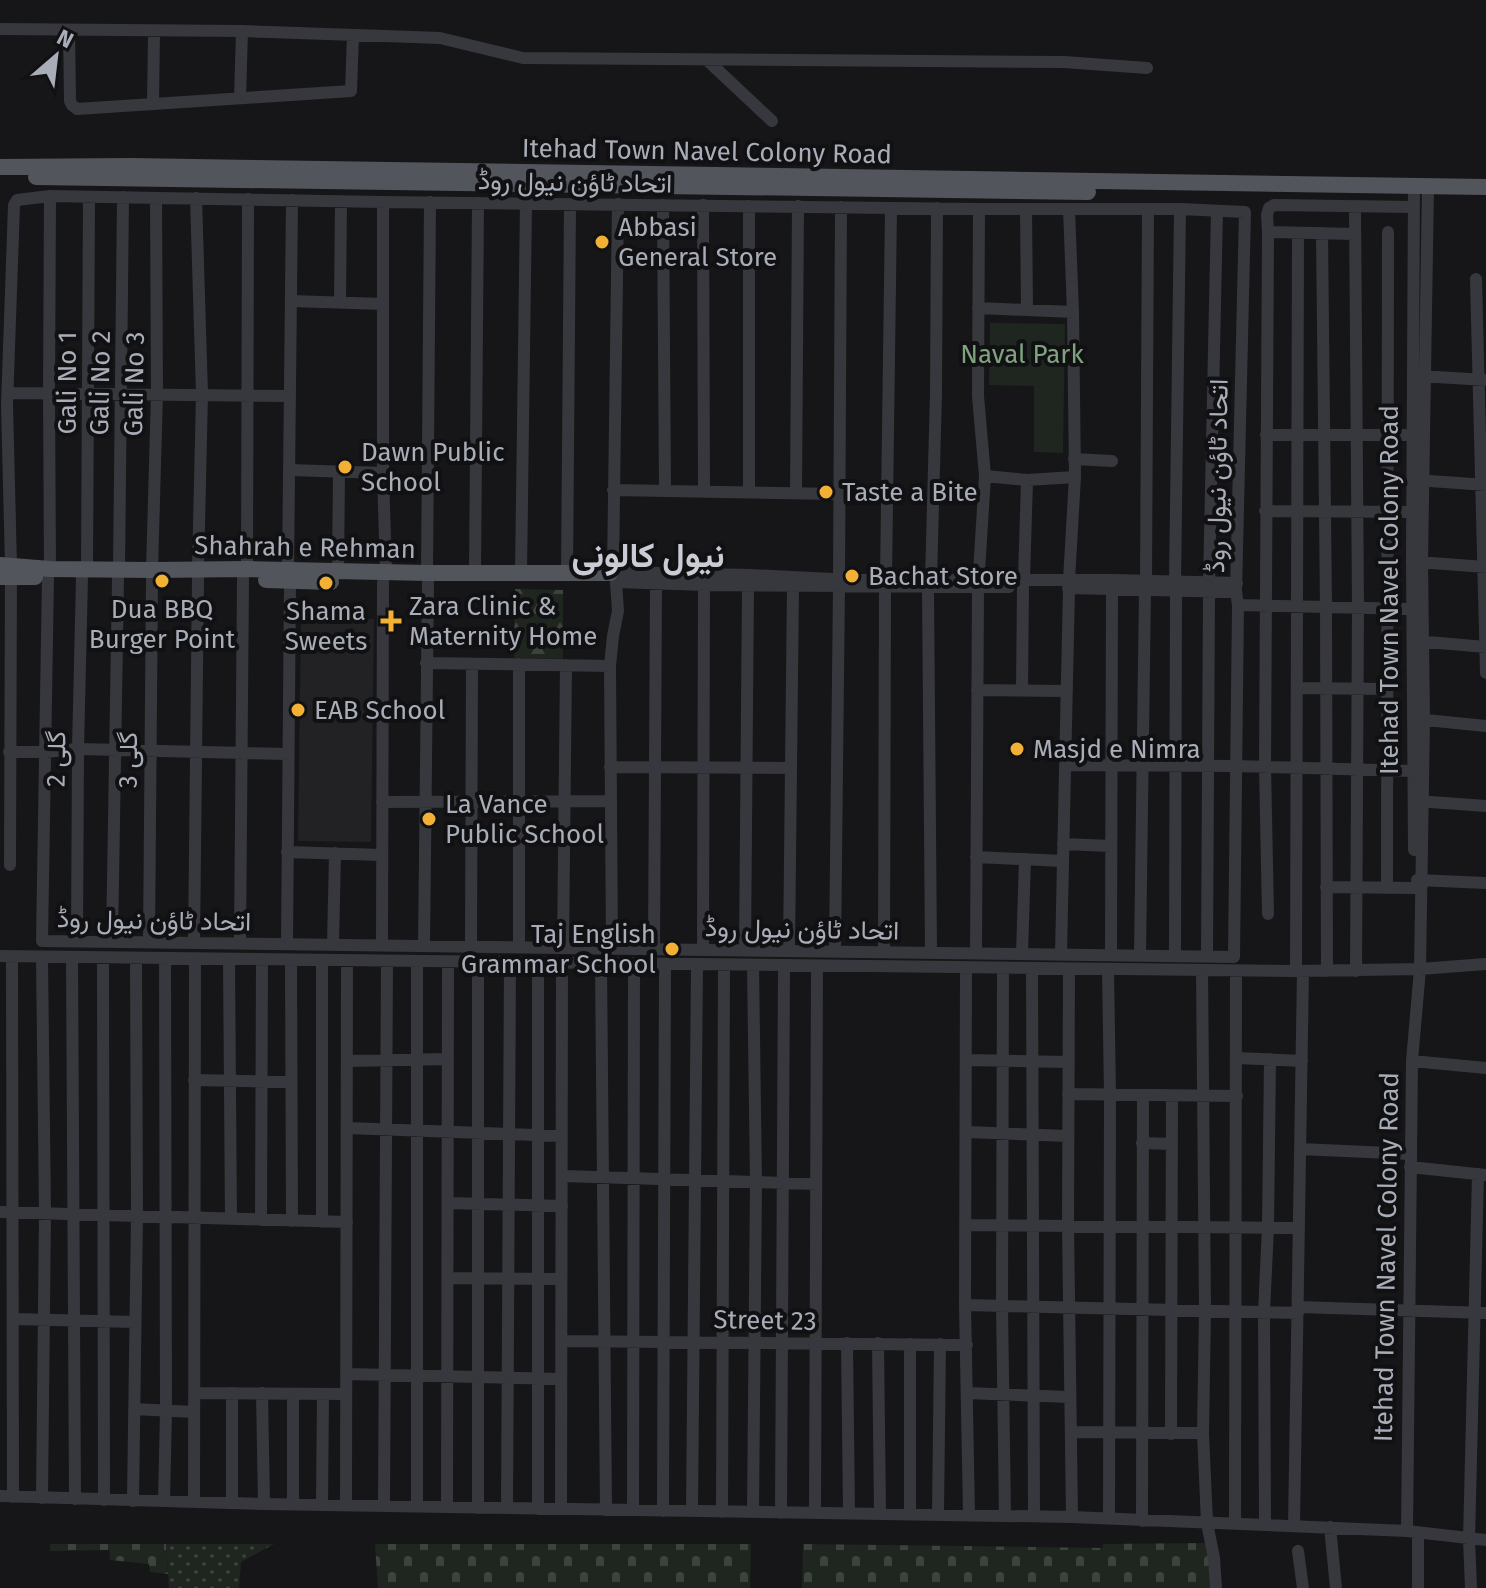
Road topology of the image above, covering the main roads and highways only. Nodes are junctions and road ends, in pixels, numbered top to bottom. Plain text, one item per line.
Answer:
1 (0, 167) edge
2 (0, 177) edge
3 (924, 184) junction
4 (1486, 187) edge
5 (1419, 194) junction
6 (1486, 196) edge
7 (6, 571) edge
8 (289, 576) junction
9 (384, 577) junction
10 (428, 577) junction

1 - 3 main road, Itehad Town Navel Colony Road
2 - 3 main road, Itehad Town Navel Colony Road
3 - 5 main road, Itehad Town Navel Colony Road
4 - 5 main road, Itehad Town Navel Colony Road
5 - 6 main road, Itehad Town Navel Colony Road
7 - 8 main road, Shahrah e Rehman
8 - 9 main road, Shahrah e Rehman
8 - 9 main road, Shahrah e Rehman
9 - 10 main road, Shahrah e Rehman
10 - 10 main road, Shahrah e Rehman

